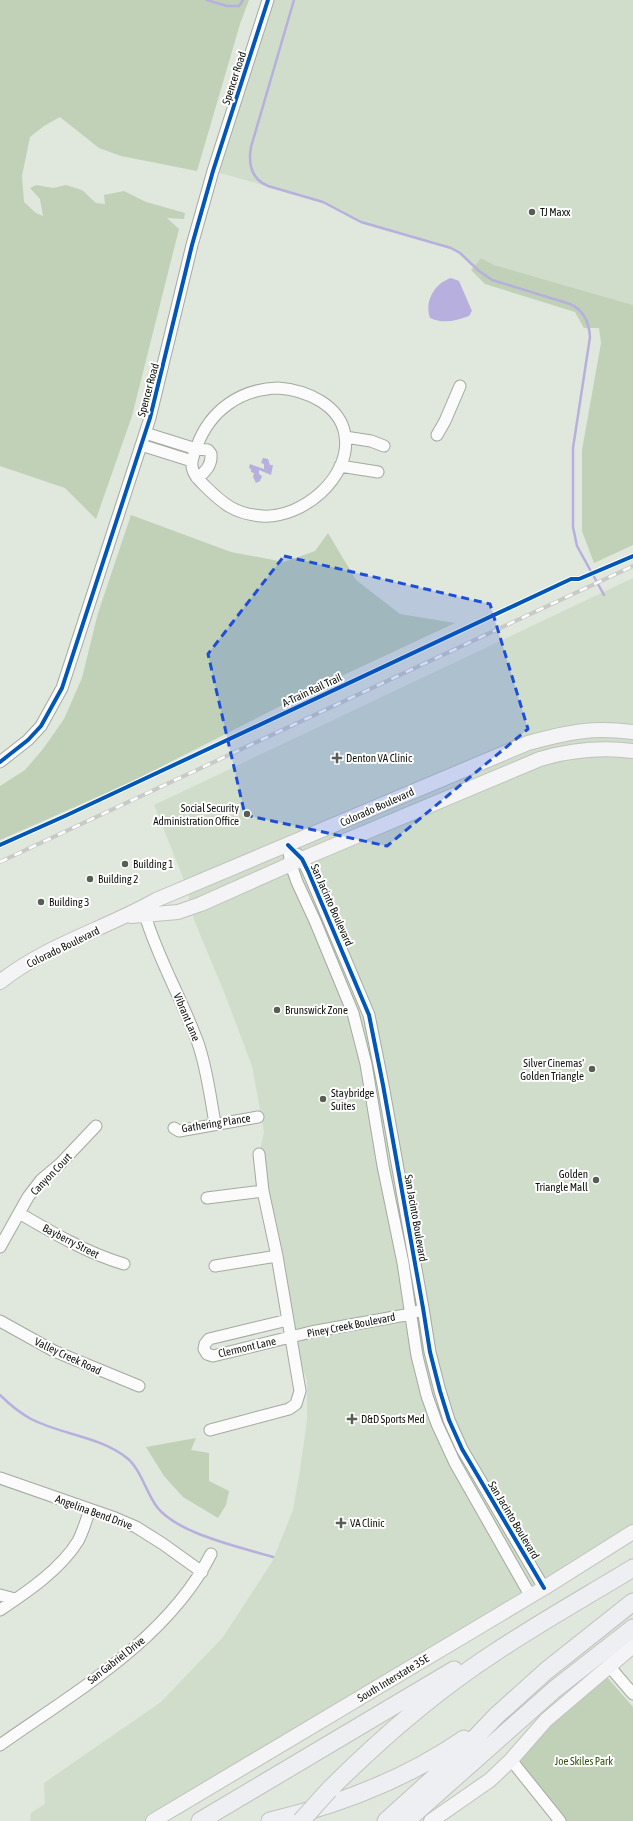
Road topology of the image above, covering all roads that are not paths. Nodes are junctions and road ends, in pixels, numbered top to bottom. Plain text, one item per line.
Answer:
1 (268, 0) edge
2 (460, 386) dead end
3 (145, 433) junction
4 (437, 435) dead end
5 (345, 437) junction
6 (142, 445) junction
7 (384, 446) dead end
8 (196, 449) junction
9 (192, 461) junction
10 (340, 466) junction
11 (378, 472) dead end
12 (197, 478) junction
13 (633, 732) edge
14 (633, 751) edge
15 (0, 762) edge
16 (288, 845) junction
17 (296, 862) junction
18 (145, 915) junction
19 (129, 916) junction
20 (338, 941) junction
21 (328, 952) junction
22 (343, 953) junction
23 (0, 982) edge
24 (258, 1116) dead end
25 (214, 1123) junction
26 (96, 1126) dead end
27 (174, 1128) dead end
28 (392, 1136) junction
29 (379, 1139) junction
30 (259, 1154) dead end
31 (263, 1191) junction
32 (207, 1198) dead end
33 (20, 1213) junction
34 (0, 1247) edge
35 (277, 1256) junction
36 (124, 1264) dead end
37 (215, 1266) dead end
38 (409, 1299) junction
39 (422, 1302) junction
40 (411, 1314) junction
41 (288, 1320) junction
42 (0, 1321) edge
43 (290, 1337) junction
44 (139, 1386) dead end
45 (449, 1420) junction
46 (437, 1424) junction
47 (210, 1430) dead end
48 (0, 1478) edge
49 (90, 1510) junction
50 (633, 1532) edge
51 (210, 1554) dead end
52 (633, 1568) edge
53 (202, 1572) junction
54 (544, 1588) junction
55 (0, 1595) edge
56 (530, 1595) junction
57 (15, 1600) junction
58 (633, 1602) edge
59 (0, 1610) edge
60 (633, 1628) edge
61 (633, 1646) edge
62 (494, 1653) junction
63 (609, 1666) junction
64 (633, 1694) edge
65 (496, 1716) junction
66 (0, 1745) edge
67 (511, 1760) junction
68 (153, 1821) edge
69 (200, 1821) edge
70 (270, 1821) edge
71 (300, 1821) edge
72 (386, 1821) edge
73 (406, 1821) edge
74 (431, 1821) edge
75 (560, 1821) edge

1 - 3 street, Spencer Road
2 - 4 street
3 - 6 street, Spencer Road
3 - 8 street
5 - 7 street
5 - 8 street
5 - 10 street
6 - 9 street
6 - 15 street, Spencer Road
8 - 9 street
8 - 12 street
9 - 12 street
10 - 11 street
10 - 12 street
13 - 16 main road, Colorado Boulevard
14 - 17 main road, Colorado Boulevard
16 - 17 street, San Jacinto Boulevard
16 - 19 main road, Colorado Boulevard
17 - 18 main road, Colorado Boulevard
17 - 20 street, San Jacinto Boulevard
17 - 21 street, San Jacinto Boulevard
18 - 19 main road, Colorado Boulevard
18 - 25 street, Vibrant Lane
19 - 23 main road, Colorado Boulevard
20 - 21 street
20 - 22 street, San Jacinto Boulevard
21 - 22 street
21 - 29 street, San Jacinto Boulevard
22 - 28 street, San Jacinto Boulevard
24 - 25 street, Gathering Plance
25 - 27 street, Gathering Plance
26 - 33 street, Canyon Court
28 - 29 street
28 - 39 street, San Jacinto Boulevard
29 - 38 street, San Jacinto Boulevard
30 - 31 street, Clermont Lane
31 - 32 street
31 - 35 street, Clermont Lane
33 - 34 street, Canyon Court
33 - 36 street, Bayberry Street
35 - 37 street
35 - 41 street, Clermont Lane
38 - 39 street
38 - 40 street, San Jacinto Boulevard
39 - 40 street, Piney Creek Boulevard
39 - 45 street, San Jacinto Boulevard
40 - 43 street, Piney Creek Boulevard
40 - 46 street, San Jacinto Boulevard
41 - 43 street, Clermont Lane
41 - 43 street, Clermont Lane
42 - 44 street, Valley Creek Road
43 - 47 street, Clermont Lane
45 - 46 street
45 - 54 street, San Jacinto Boulevard
46 - 56 street, San Jacinto Boulevard
48 - 49 street, Angelina Bend Drive
49 - 53 street, Angelina Bend Drive
49 - 57 street
50 - 54 main road, South Interstate 35E
51 - 53 street, San Gabriel Drive
52 - 62 highway
53 - 66 street, San Gabriel Drive
54 - 56 main road, South Interstate 35E
55 - 57 street
56 - 68 main road, South Interstate 35E
57 - 59 street
58 - 65 highway
60 - 73 highway
61 - 63 main road
62 - 69 highway
62 - 71 highway, bridge
63 - 64 street
63 - 67 main road
65 - 70 highway
65 - 72 highway
67 - 74 main road
67 - 75 street

